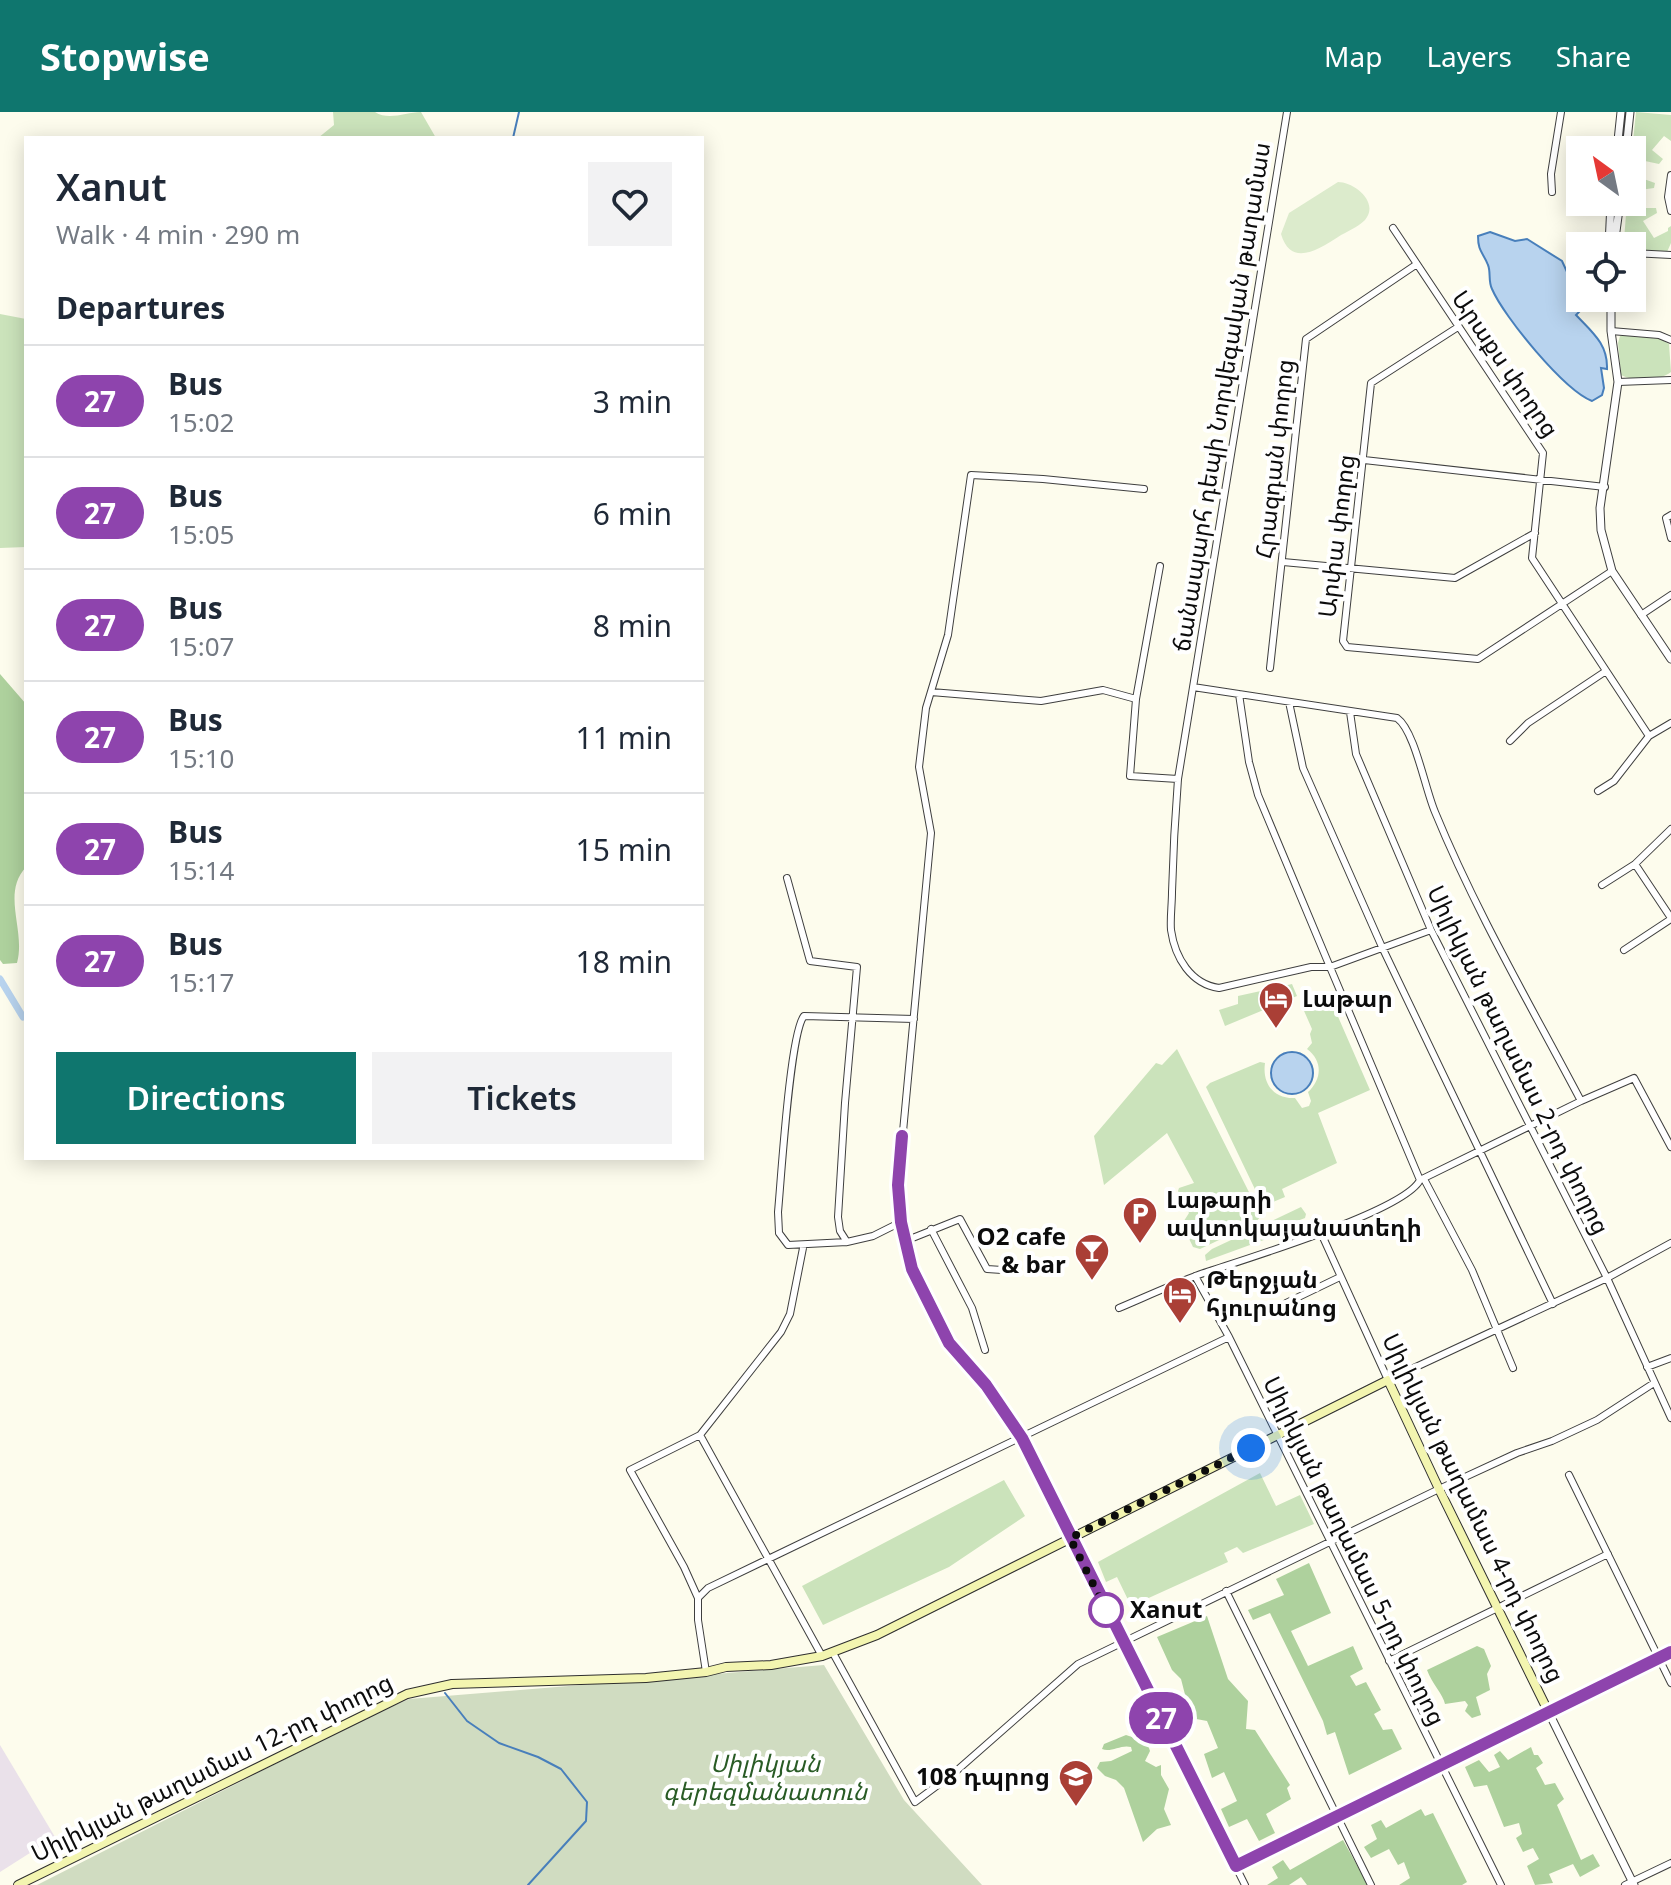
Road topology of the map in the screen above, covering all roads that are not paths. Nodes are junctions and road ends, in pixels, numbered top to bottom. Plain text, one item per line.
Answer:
1 (1287, 112) edge
2 (1561, 112) edge
3 (1621, 112) edge
4 (1630, 112) edge
5 (1618, 136) edge
6 (1627, 136) edge
7 (1671, 175) edge
8 (1552, 192) dead end
9 (1671, 211) edge
10 (1393, 228) dead end
11 (1646, 253) edge
12 (1670, 253) edge
13 (1417, 264) junction
14 (1611, 312) edge
15 (1458, 327) junction
16 (1611, 331) junction
17 (1671, 340) edge
18 (1670, 379) edge
19 (1618, 382) junction
20 (1364, 460) junction
21 (1542, 479) junction
22 (1605, 487) junction
23 (1144, 489) dead end
24 (1671, 515) edge
25 (1535, 533) junction
26 (1671, 538) edge
27 (1283, 562) junction
28 (1160, 566) dead end
29 (1351, 569) junction
30 (1612, 571) junction
31 (1671, 595) edge
32 (1562, 605) junction
33 (1641, 615) junction
34 (1671, 659) edge
35 (1270, 668) dead end
36 (1606, 671) junction
37 (1193, 687) junction
38 (931, 692) junction
39 (1239, 694) junction
40 (1136, 699) junction
41 (1289, 702) junction
42 (1350, 712) junction
43 (1671, 723) edge
44 (1649, 736) junction
45 (1510, 741) dead end
46 (1178, 779) junction
47 (1598, 791) dead end
48 (1671, 829) edge
49 (1635, 864) junction
50 (787, 878) dead end
51 (1602, 885) dead end
52 (1671, 918) edge
53 (1431, 930) junction
54 (1382, 947) junction
55 (1624, 950) dead end
56 (1330, 967) junction
57 (853, 1018) junction
58 (914, 1019) junction
59 (1581, 1101) junction
60 (1529, 1127) junction
61 (1671, 1147) edge
62 (1480, 1153) junction
63 (1422, 1180) junction
64 (901, 1222) junction
65 (931, 1229) junction
66 (1321, 1233) junction
67 (905, 1241) junction
68 (847, 1242) junction
69 (1671, 1243) edge
70 (803, 1248) dead end
71 (1002, 1270) dead end
72 (1195, 1276) junction
73 (1340, 1277) junction
74 (1607, 1278) junction
75 (1286, 1303) dead end
76 (1553, 1304) junction
77 (1119, 1308) dead end
78 (1497, 1330) junction
79 (1229, 1337) junction
80 (985, 1350) dead end
81 (1671, 1358) edge
82 (1647, 1367) junction
83 (1513, 1368) dead end
84 (1388, 1380) junction
85 (1654, 1383) junction
86 (1671, 1418) edge
87 (700, 1435) junction
88 (1277, 1436) junction
89 (1022, 1438) junction
90 (1569, 1475) dead end
91 (1439, 1489) junction
92 (1070, 1538) junction
93 (1329, 1541) junction
94 (1608, 1554) junction
95 (767, 1559) junction
96 (1226, 1591) junction
97 (698, 1598) junction
98 (1499, 1609) junction
99 (1122, 1643) junction
100 (1671, 1652) edge
101 (833, 1653) junction
102 (822, 1656) junction
103 (1659, 1658) junction
104 (1389, 1661) junction
105 (706, 1672) junction
106 (1671, 1683) edge
107 (1549, 1713) junction
108 (1441, 1767) junction
109 (1336, 1817) junction
110 (1671, 1863) edge
111 (1236, 1866) junction
112 (1631, 1884) edge
113 (18, 1885) edge
114 (1245, 1885) edge
115 (1371, 1885) edge
116 (1501, 1885) edge

1 - 37 street, ճանապարհ դեպի Նորվեգական թաղամաս
2 - 8 street
3 - 5 street
4 - 6 street
7 - 9 street
10 - 13 street, Արաքս փողոց
11 - 12 street
13 - 15 street, Արաքս փողոց
13 - 27 street, Հրազդան փողոց
14 - 16 street
15 - 20 street, Արփա փողոց
15 - 21 street, Արաքս փողոց
16 - 17 street
16 - 19 street
18 - 19 street
19 - 22 street
20 - 21 street
20 - 29 street, Արփա փողոց
21 - 22 street
21 - 25 street, Արաքս փողոց
22 - 30 street
23 - 38 street
24 - 26 street
25 - 29 street
25 - 32 street, Արաքս փողոց
27 - 29 street
27 - 35 street, Հրազդան փողոց
28 - 40 street
29 - 32 street, Արփա փողոց
30 - 32 street, Արփա փողոց
30 - 33 street
31 - 33 street
32 - 36 street, Արաքս փողոց
33 - 34 street
36 - 44 street, Արաքս փողոց
36 - 45 street
37 - 39 street
37 - 46 street
38 - 40 street
38 - 58 street
39 - 41 street
39 - 56 street
40 - 46 street
41 - 42 street
41 - 54 street
42 - 53 street, Սիլիկյան թաղամաս 2-րդ փողոց
42 - 59 street
43 - 44 street
44 - 47 street
46 - 56 street
48 - 49 street
49 - 51 street
49 - 52 street
50 - 57 street
52 - 55 street
53 - 54 street
53 - 60 street, Սիլիկյան թաղամաս 2-րդ փողոց
54 - 56 street
54 - 62 street
56 - 63 street
57 - 58 street
57 - 68 street
57 - 68 street
58 - 64 street
59 - 60 street
59 - 61 street
60 - 62 street
60 - 74 street, Սիլիկյան թաղամաս 2-րդ փողոց
62 - 63 street
62 - 76 street
63 - 66 street
63 - 78 street
64 - 67 street
64 - 68 street
65 - 67 street
65 - 71 street
65 - 80 street
66 - 72 street
66 - 73 street, Սիլիկյան թաղամաս 4-րդ փողոց
67 - 89 street
69 - 74 street, Սիլիկյան թաղամաս 12-րդ փողոց
70 - 87 street
72 - 77 street
72 - 79 street, Սիլիկյան թաղամաս 5-րդ փողոց
73 - 75 street
73 - 84 street, Սիլիկյան թաղամաս 4-րդ փողոց
74 - 76 street, Սիլիկյան թաղամաս 12-րդ փողոց
74 - 82 street, Սիլիկյան թաղամաս 2-րդ փողոց
76 - 78 street, Սիլիկյան թաղամաս 12-րդ փողոց
78 - 83 street
78 - 84 street, Սիլիկյան թաղամաս 12-րդ փողոց
79 - 88 street, Սիլիկյան թաղամաս 5-րդ փողոց
79 - 89 street
81 - 82 street
82 - 85 street, Սիլիկյան թաղամաս 2-րդ փողոց
84 - 88 main road, Սիլիկյան թաղամաս 12-րդ փողոց
84 - 91 main road, Սիլիկյան թաղամաս 4-րդ փողոց
85 - 86 street, Սիլիկյան թաղամաս 2-րդ փողոց
85 - 91 street
87 - 95 street
87 - 97 street
88 - 92 main road, Սիլիկյան թաղամաս 12-րդ փողոց
88 - 93 street, Սիլիկյան թաղամաս 5-րդ փողոց
89 - 92 street
89 - 95 street
90 - 94 street
91 - 93 street
91 - 98 main road, Սիլիկյան թաղամաս 4-րդ փողոց
92 - 99 street
92 - 101 main road, Սիլիկյան թաղամաս 12-րդ փողոց
93 - 96 street
93 - 104 street, Սիլիկյան թաղամաս 5-րդ փողոց
94 - 98 street
94 - 103 street
95 - 97 street
95 - 102 street
96 - 99 street
96 - 109 street
97 - 105 street
98 - 104 street
98 - 107 main road, Սիլիկյան թաղամաս 4-րդ փողոց
99 - 101 street
99 - 111 street
100 - 103 main road
101 - 102 main road, Սիլիկյան թաղամաս 12-րդ փողոց
102 - 105 main road, Սիլիկյան թաղամաս 12-րդ փողոց
103 - 106 street
103 - 107 main road
104 - 108 street, Սիլիկյան թաղամաս 5-րդ փողոց
105 - 113 main road, Սիլիկյան թաղամաս 12-րդ փողոց
107 - 108 street
107 - 112 street, Սիլիկյան թաղամաս 4-րդ փողոց
108 - 109 street
108 - 116 street, Սիլիկյան թաղամաս 5-րդ փողոց
109 - 111 street
109 - 115 street
110 - 112 street
111 - 114 street

